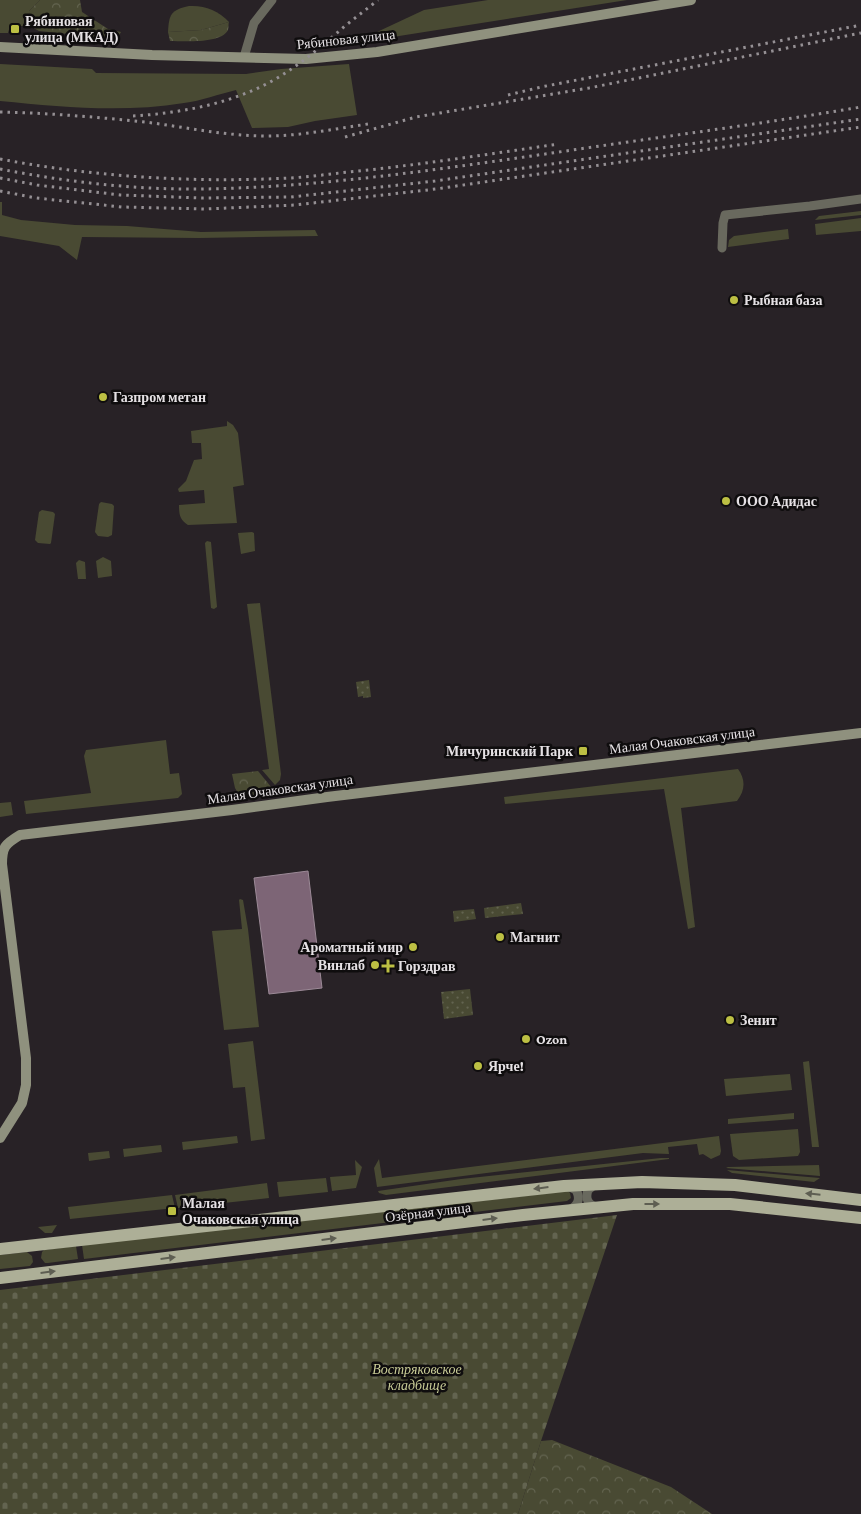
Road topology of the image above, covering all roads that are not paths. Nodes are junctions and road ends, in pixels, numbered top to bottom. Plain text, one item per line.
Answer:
1 (272, 0) edge
2 (691, 0) edge
3 (0, 47) edge
4 (244, 57) junction
5 (861, 199) edge
6 (722, 248) dead end
7 (861, 733) edge
8 (0, 1138) edge
9 (598, 1184) junction
10 (564, 1186) junction
11 (861, 1200) edge
12 (599, 1208) junction
13 (568, 1210) junction
14 (861, 1218) edge
15 (0, 1249) edge
16 (0, 1278) edge

1 - 4 street
2 - 4 street, Рябиновая улица
3 - 4 street, Рябиновая улица
5 - 6 street
7 - 8 street, Малая Очаковская улица
9 - 10 main road, Озёрная улица
11 -> 9 main road, Озёрная улица
9 - 12 street
10 - 13 street
10 -> 15 main road, Озёрная улица
12 - 13 main road, Озёрная улица
12 -> 14 main road, Озёрная улица
16 -> 13 main road, Озёрная улица

